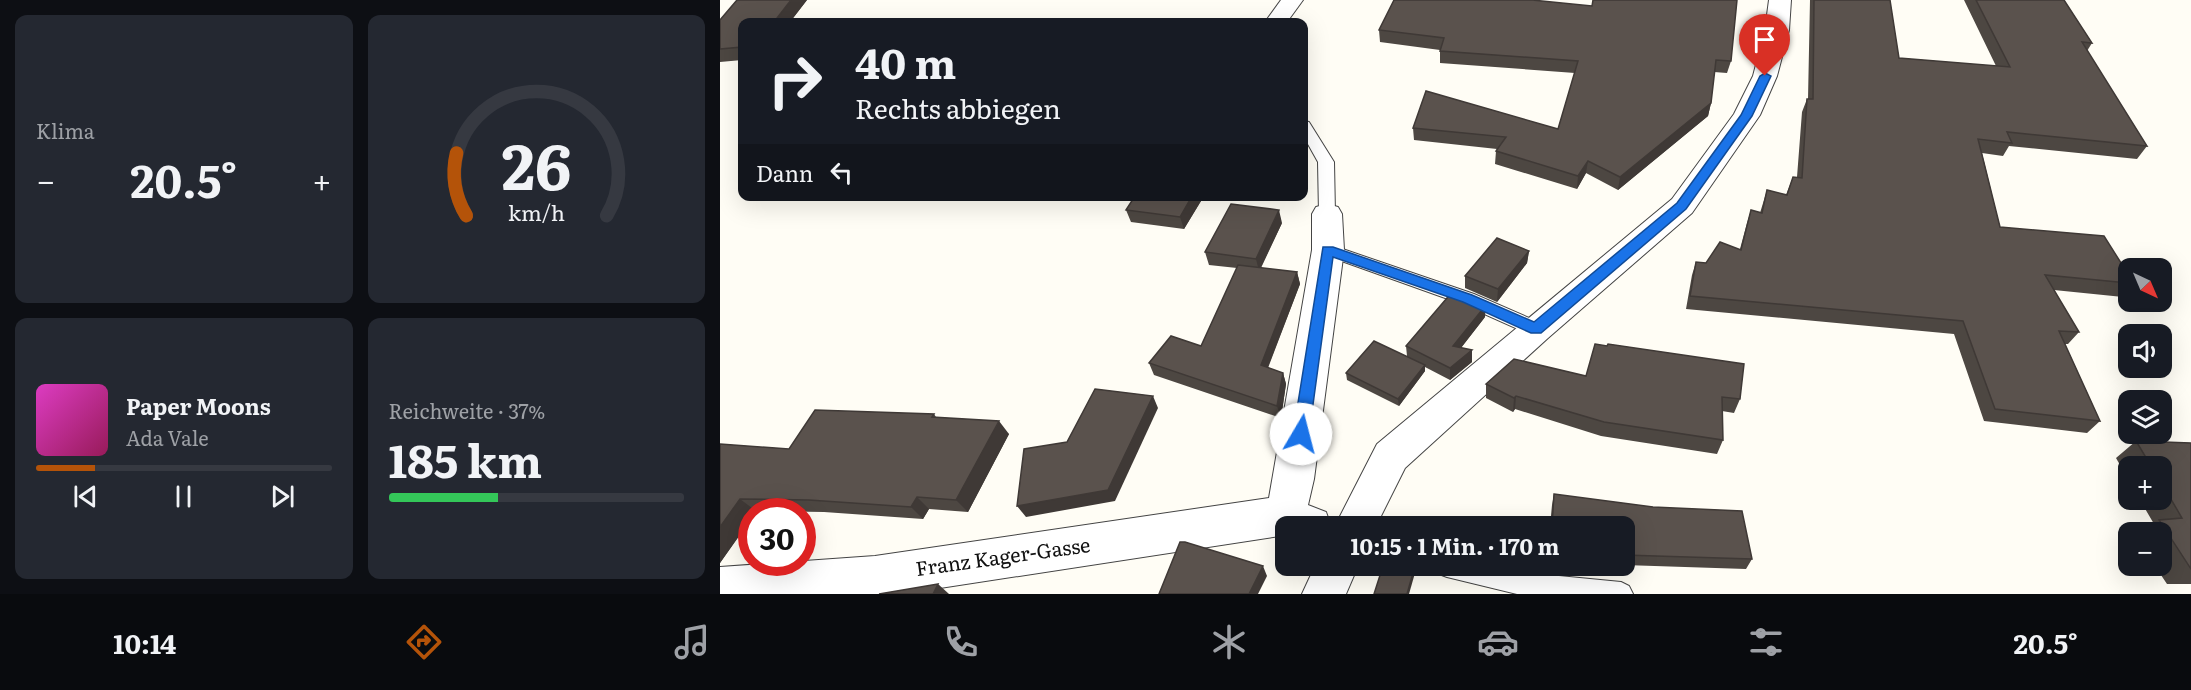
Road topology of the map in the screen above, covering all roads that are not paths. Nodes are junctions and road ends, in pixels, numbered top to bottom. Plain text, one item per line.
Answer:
1 (1292, 0) edge
2 (1779, 0) edge
3 (1279, 18) edge
4 (1308, 132) edge
5 (1327, 214) joint
6 (1328, 250) junction
7 (1536, 329) junction
8 (1298, 516) edge
9 (1360, 516) edge
10 (1275, 524) edge
11 (1332, 576) edge
12 (1490, 576) edge
13 (720, 588) edge
14 (1324, 594) edge
15 (1621, 594) edge

1 - 3 street
2 - 7 street
4 - 5 lane
5 - 6 street
6 - 7 lane
6 - 8 street
7 - 9 street
10 - 13 street, Franz Kager-Gasse
11 - 14 street
12 - 15 lane

